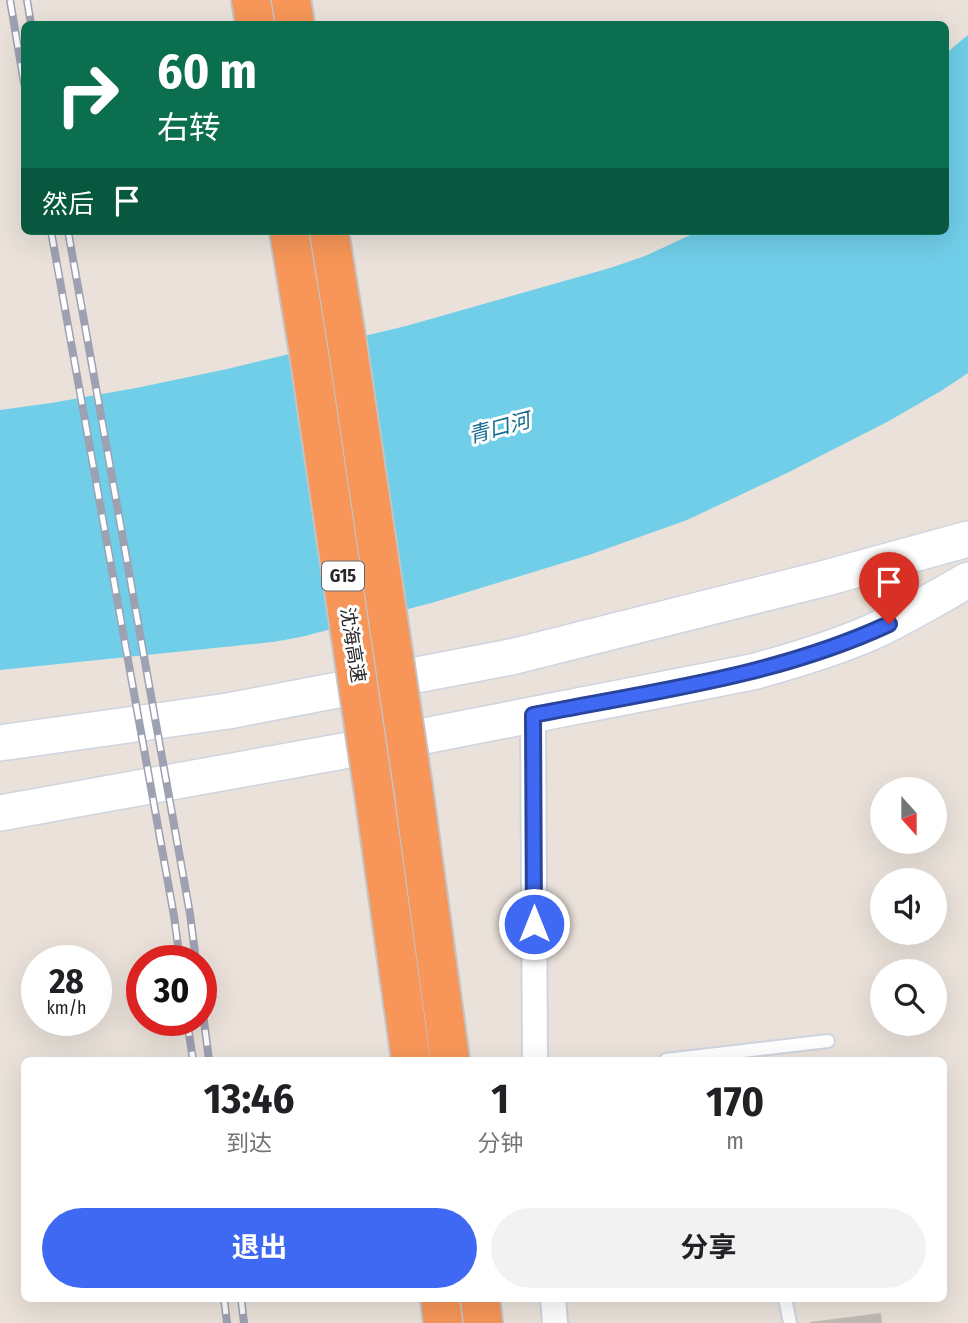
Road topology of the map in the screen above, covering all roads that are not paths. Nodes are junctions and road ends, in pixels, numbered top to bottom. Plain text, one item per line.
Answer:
1 (251, 0) edge
2 (291, 0) edge
3 (254, 21) edge
4 (294, 21) edge
5 (290, 235) edge
6 (330, 235) edge
7 (968, 539) edge
8 (968, 580) edge
9 (533, 715) junction
10 (0, 743) edge
11 (0, 813) edge
12 (828, 1041) dead end
13 (744, 1056) edge
14 (411, 1057) edge
15 (450, 1057) edge
16 (535, 1057) edge
17 (724, 1057) edge
18 (440, 1302) edge
19 (480, 1302) edge
20 (553, 1302) edge
21 (786, 1302) edge
22 (443, 1323) edge
23 (483, 1323) edge
24 (555, 1323) edge
25 (790, 1323) edge

1 - 3 highway
2 - 4 highway
5 - 14 highway, 沈海高速 / G15, bridge
6 - 15 highway, 沈海高速 / G15, bridge
7 - 10 main road
8 - 9 main road
9 - 11 main road
9 - 16 street
12 - 13 lane
13 - 17 lane
18 - 22 highway
19 - 23 highway
20 - 24 street
21 - 25 lane

